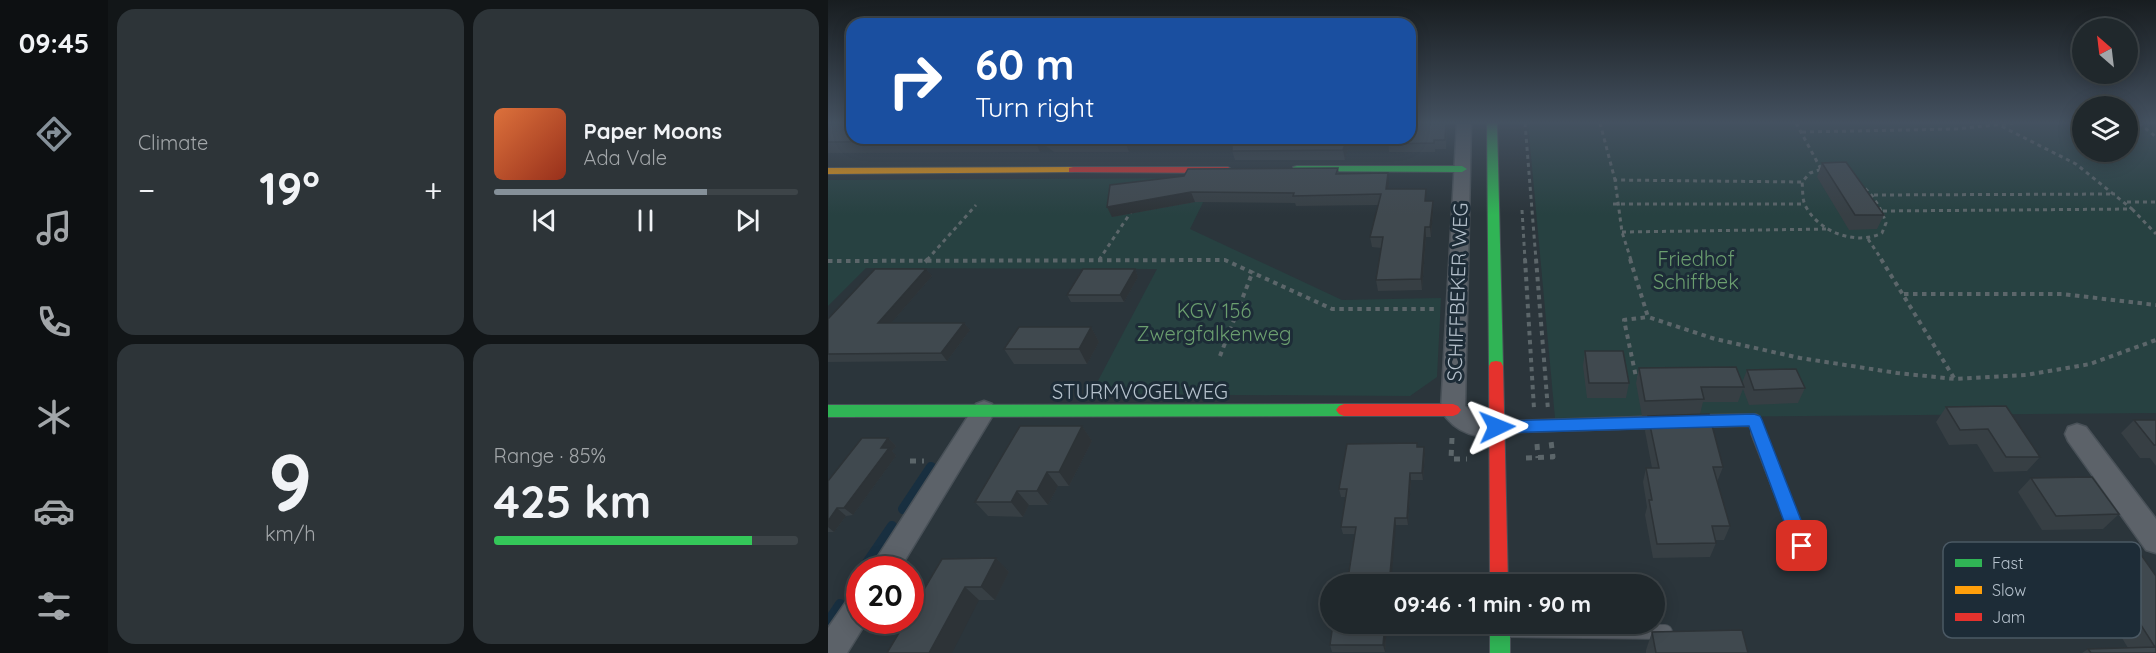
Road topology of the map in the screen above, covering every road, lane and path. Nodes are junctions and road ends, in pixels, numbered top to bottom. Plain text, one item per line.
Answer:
1 (1463, 153) edge
2 (1493, 153) edge
3 (1528, 153) edge
4 (1608, 153) edge
5 (1814, 153) edge
6 (2055, 153) edge
7 (1462, 169) junction
8 (1822, 169) junction
9 (1238, 170) edge
10 (1285, 170) edge
11 (828, 171) edge
12 (1615, 180) junction
13 (1802, 182) junction
14 (2115, 194) junction
15 (1874, 195) junction
16 (2126, 202) junction
17 (2156, 202) edge
18 (1136, 204) edge
19 (1613, 204) dead end
20 (1620, 204) junction
21 (1804, 204) junction
22 (976, 205) dead end
23 (1521, 205) dead end
24 (2132, 209) junction
25 (1883, 211) junction
26 (1828, 230) junction
27 (1622, 232) junction
28 (2156, 234) edge
29 (1868, 239) junction
30 (828, 261) edge
31 (1098, 261) junction
32 (925, 262) junction
33 (1253, 271) junction
34 (1904, 294) junction
35 (2156, 306) edge
36 (1456, 309) junction
37 (1648, 317) junction
38 (2156, 340) edge
39 (1220, 356) dead end
40 (1651, 379) edge
41 (1955, 379) junction
42 (1453, 410) junction
43 (828, 411) edge
44 (984, 411) junction
45 (1550, 425) junction
46 (1535, 426) junction
47 (1497, 427) junction
48 (2077, 434) dead end
49 (1451, 459) dead end
50 (1474, 459) dead end
51 (2156, 541) edge
52 (1802, 546) dead end
53 (892, 556) edge
54 (1499, 574) edge
55 (846, 628) edge
56 (1665, 632) edge
57 (1676, 632) edge
58 (1500, 634) edge
59 (830, 653) edge
60 (1500, 653) edge

1 - 7 street, SCHIFFBEKER WEG
2 - 47 street, SCHIFFBEKER WEG
3 - 45 path
4 - 12 path
5 - 8 path
6 - 14 path
7 - 10 street
7 - 36 street, SCHIFFBEKER WEG
8 - 13 path
8 - 15 path
9 - 11 street
12 - 13 path
12 - 20 path
13 - 21 path
14 - 15 path
14 - 16 path
15 - 25 path
16 - 17 path
16 - 24 path
18 - 31 path
19 - 20 path
20 - 21 path
20 - 27 path
21 - 26 path
22 - 32 path
23 - 46 path
24 - 25 path
24 - 28 path
25 - 29 path
26 - 27 path
26 - 29 path
27 - 37 path
29 - 34 path
30 - 32 path
31 - 32 path
31 - 33 path
33 - 36 path
33 - 39 path
34 - 35 path
34 - 41 path
36 - 42 street, SCHIFFBEKER WEG
37 - 40 path
37 - 41 path
38 - 41 path
42 - 44 street, STURMVOGELWEG
42 - 47 street, SCHIFFBEKER WEG
43 - 44 street, STURMVOGELWEG
44 - 53 street
45 - 46 lane
45 - 46 path
45 - 52 lane
46 - 47 lane
47 - 54 street, SCHIFFBEKER WEG
48 - 51 street
49 - 50 path
55 - 59 street
56 - 57 lane
58 - 60 street

